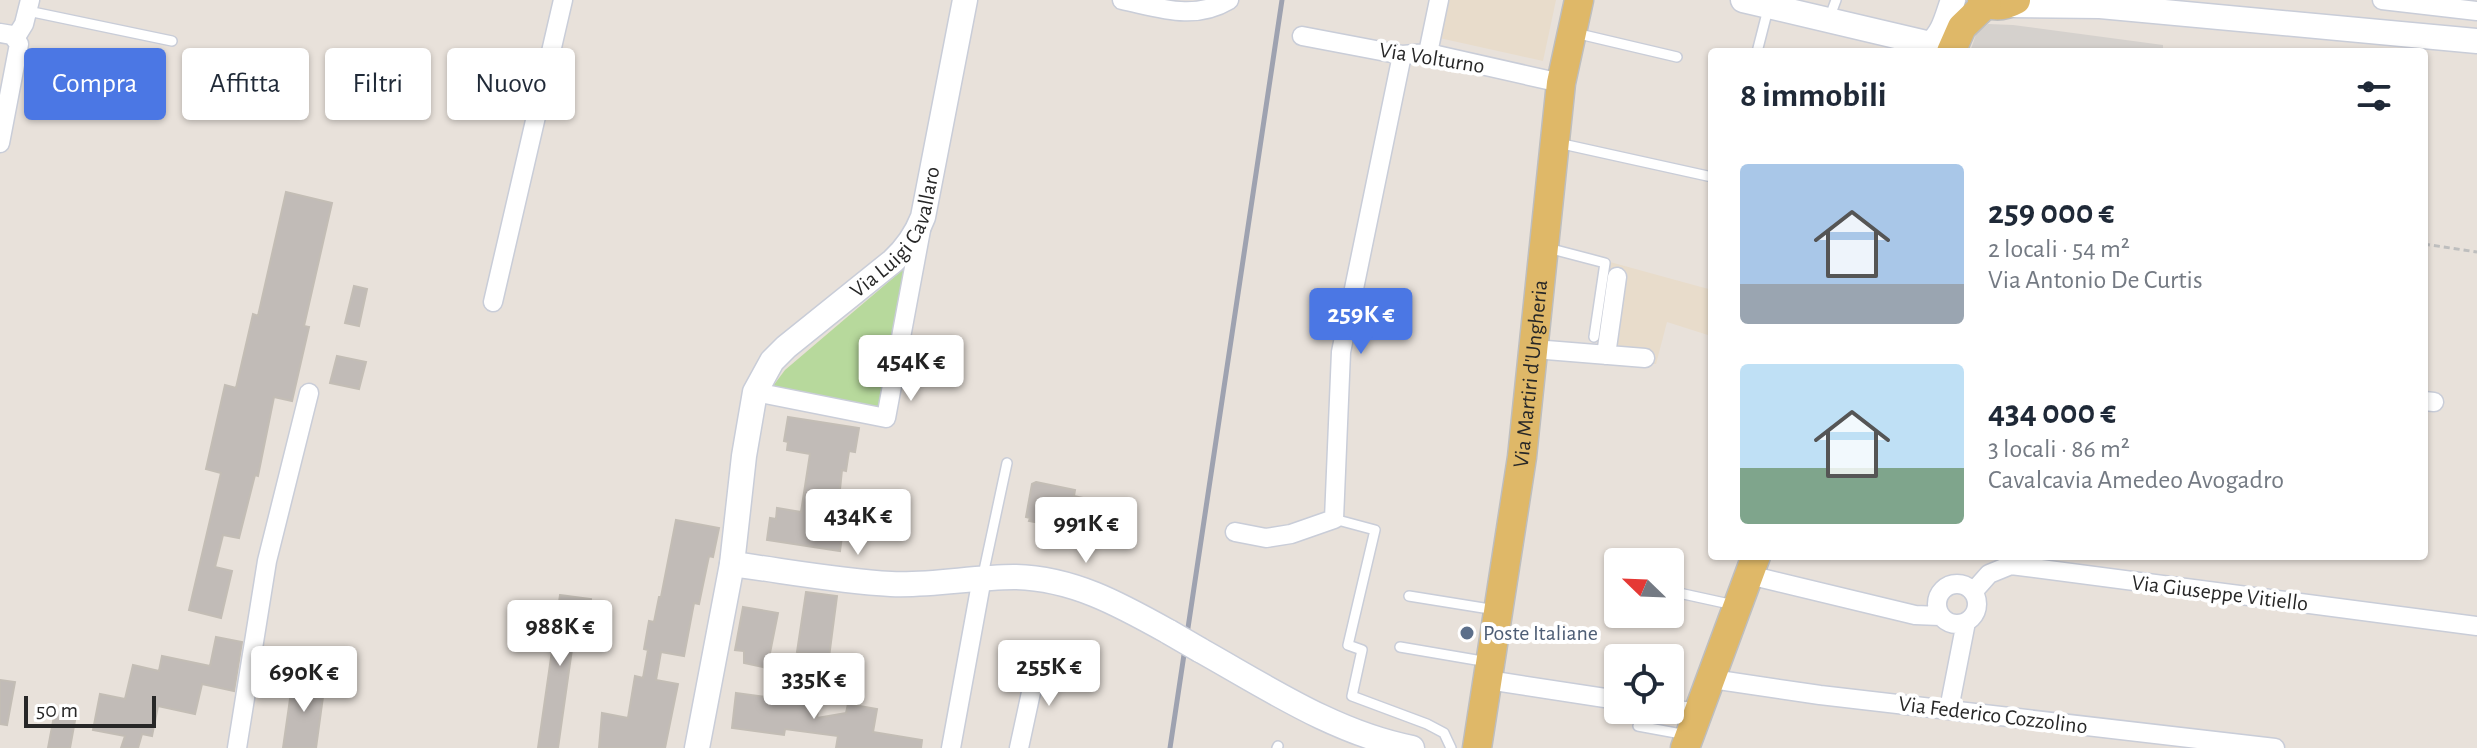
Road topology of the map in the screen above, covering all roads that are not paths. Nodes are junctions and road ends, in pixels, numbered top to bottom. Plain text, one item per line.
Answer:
1 (563, 0) edge
2 (965, 0) edge
3 (1122, 0) edge
4 (1229, 0) edge
5 (1439, 0) edge
6 (1579, 0) edge
7 (1743, 0) edge
8 (1953, 0) edge
9 (2382, 0) edge
10 (1998, 2) edge
11 (1150, 3) edge
12 (2093, 3) edge
13 (29, 6) edge
14 (1769, 6) junction
15 (1832, 9) edge
16 (2477, 11) edge
17 (1572, 33) junction
18 (8, 35) edge
19 (1302, 36) dead end
20 (172, 41) dead end
21 (2477, 41) edge
22 (1758, 48) edge
23 (1935, 48) edge
24 (1938, 48) edge
25 (1939, 48) edge
26 (1428, 53) junction
27 (1402, 55) junction
28 (1677, 57) dead end
29 (1561, 83) junction
30 (0, 143) edge
31 (1555, 143) junction
32 (1708, 176) edge
33 (923, 217) junction
34 (1545, 247) junction
35 (1617, 277) dead end
36 (493, 302) dead end
37 (1594, 337) dead end
38 (1534, 349) junction
39 (1606, 355) junction
40 (1645, 358) dead end
41 (755, 392) junction
42 (309, 393) dead end
43 (1007, 463) dead end
44 (1334, 519) junction
45 (1235, 532) dead end
46 (732, 564) junction
47 (1752, 566) edge
48 (982, 578) junction
49 (1973, 592) junction
50 (1684, 594) edge
51 (1409, 596) dead end
52 (1737, 606) junction
53 (1499, 611) junction
54 (1940, 616) junction
55 (1966, 622) junction
56 (2477, 626) edge
57 (1400, 647) dead end
58 (1038, 660) dead end
59 (1490, 672) junction
60 (1712, 679) junction
61 (1604, 697) edge
62 (1949, 709) junction
63 (1638, 726) dead end
64 (1691, 732) edge
65 (237, 748) edge
66 (697, 748) edge
67 (951, 748) edge
68 (1019, 748) edge
69 (1412, 748) edge
70 (1451, 748) edge
71 (1477, 748) edge
72 (2275, 748) edge

1 - 36 street
2 - 33 street, Via Luigi Cavallaro
3 - 11 street
4 - 11 street
5 - 26 street
6 - 17 main road, Via Martiri d'Ungheria
7 - 14 street
8 - 24 street
9 - 16 street
10 - 12 street
10 - 25 main road
12 - 21 street
13 - 18 street
13 - 20 lane
14 - 15 street
14 - 22 lane
15 - 23 street
17 - 28 lane
17 - 29 main road, Via Martiri d'Ungheria
18 - 30 street
19 - 27 street, Via Volturno
26 - 27 street, Via Volturno
26 - 29 street, Via Volturno
27 - 44 street
29 - 31 main road, Via Martiri d'Ungheria
31 - 32 lane
31 - 34 main road, Via Martiri d'Ungheria
33 - 41 street, Via Luigi Cavallaro
33 - 41 street
34 - 37 lane
34 - 38 main road, Via Martiri d'Ungheria
35 - 39 street
38 - 39 street
38 - 53 main road, Via Martiri d'Ungheria
39 - 40 street
41 - 46 street, Via Luigi Cavallaro
42 - 65 street
43 - 48 lane
44 - 45 street
44 - 70 lane
46 - 48 street
46 - 66 street, Via Luigi Cavallaro
47 - 52 main road
47 - 54 street
48 - 67 street
48 - 69 street, bridge
49 - 54 street
49 - 55 street
49 - 56 street, Via Giuseppe Vitiello
50 - 52 lane
51 - 53 lane
52 - 60 main road
53 - 59 main road, Via Martiri d'Ungheria
54 - 55 street
55 - 62 street
57 - 59 lane
58 - 68 street
59 - 61 street
59 - 71 main road, Via Martiri d'Ungheria
60 - 62 street, Via Federico Cozzolino
60 - 64 main road
62 - 72 street, Via Federico Cozzolino
63 - 64 lane

